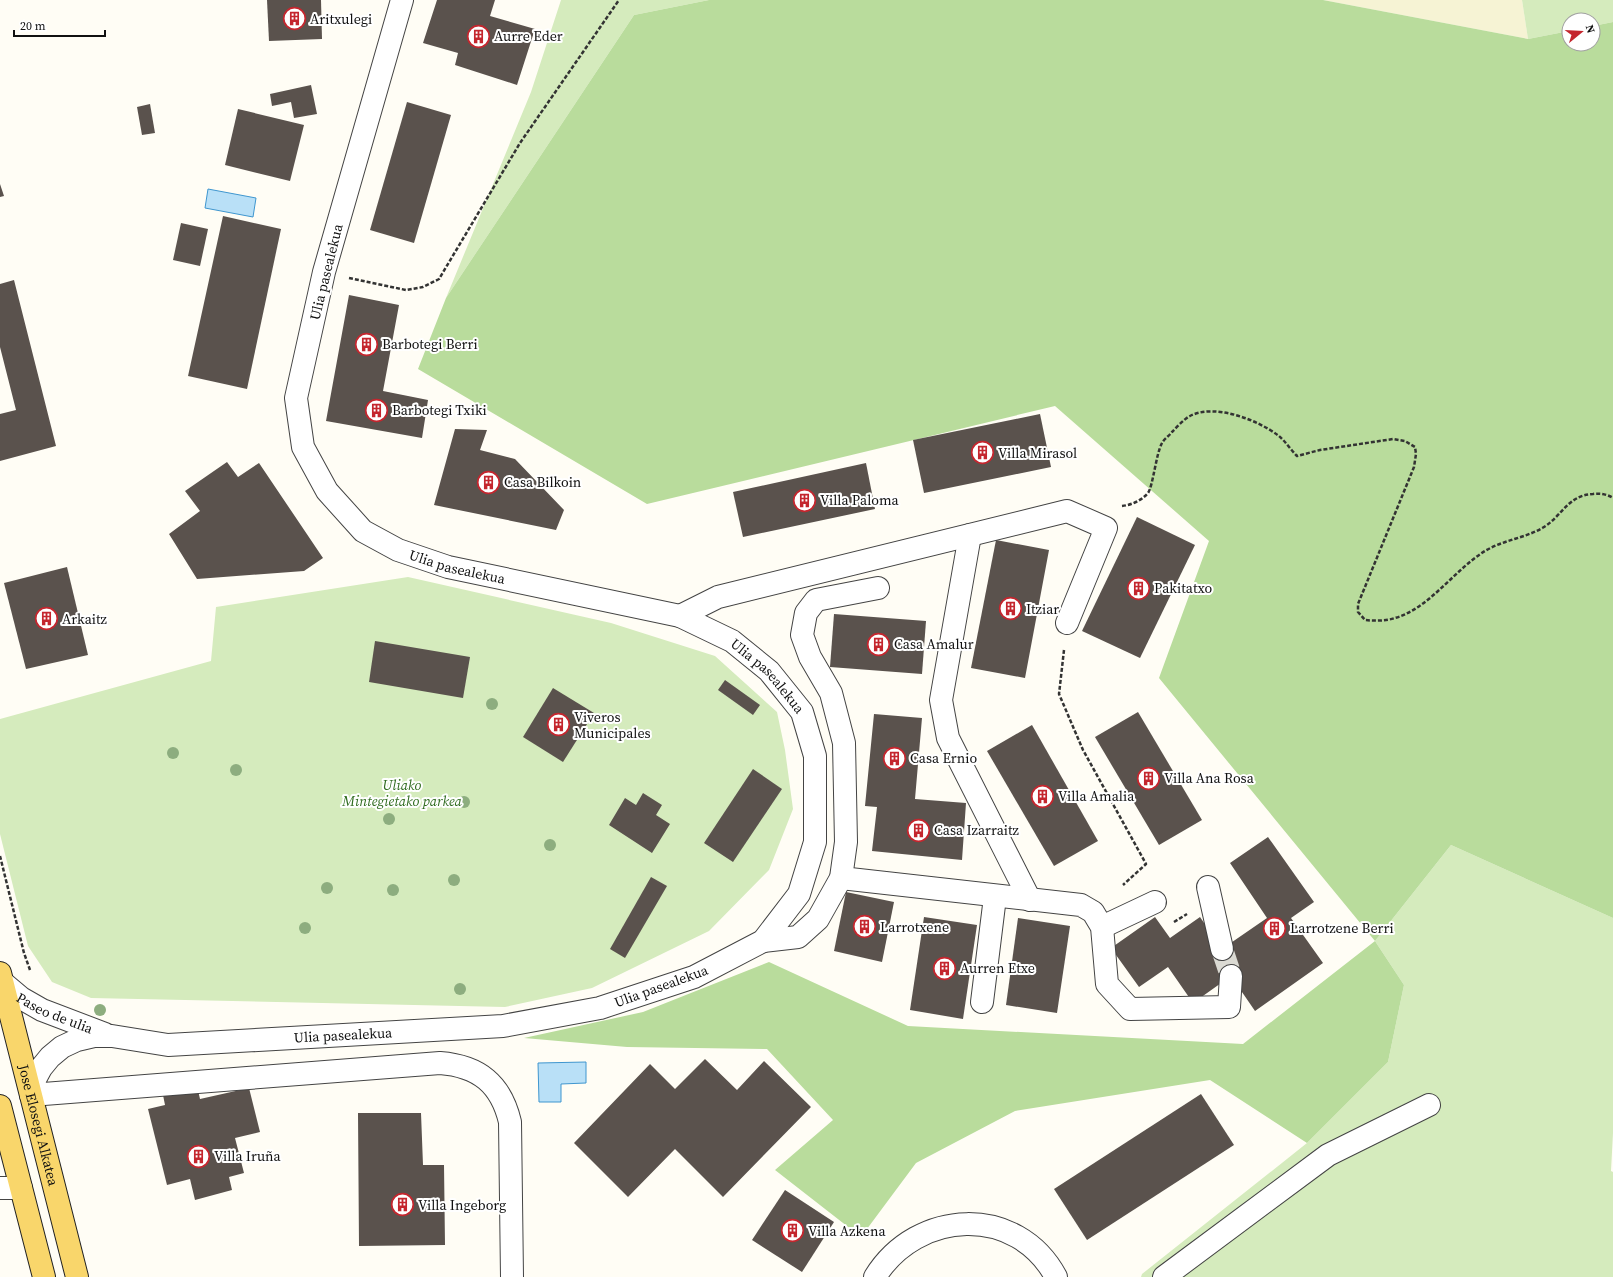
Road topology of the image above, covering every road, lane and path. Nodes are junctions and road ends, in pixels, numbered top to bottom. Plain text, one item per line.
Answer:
1 (402, 0) edge
2 (618, 0) edge
3 (324, 272) junction
4 (1613, 498) edge
5 (1121, 506) dead end
6 (970, 535) junction
7 (878, 588) dead end
8 (680, 616) junction
9 (1067, 623) joint
10 (1146, 864) dead end
11 (841, 878) junction
12 (1208, 887) dead end
13 (995, 897) junction
14 (1030, 900) junction
15 (1155, 902) dead end
16 (1102, 927) junction
17 (763, 941) junction
18 (1222, 950) tunnel mouth
19 (1231, 976) tunnel mouth
20 (1, 978) edge
21 (982, 1002) dead end
22 (42, 1010) junction
23 (6, 1023) edge
24 (112, 1036) junction
25 (31, 1095) junction
26 (1429, 1105) dead end
27 (0, 1106) edge
28 (0, 1188) edge
29 (21, 1188) junction
30 (44, 1277) edge
31 (77, 1277) edge
32 (512, 1277) edge
33 (875, 1277) edge
34 (1056, 1277) edge
35 (1164, 1277) edge

1 - 3 street, Ulia pasealekua
2 - 3 path
3 - 8 street, Ulia pasealekua
4 - 5 path
6 - 8 street
6 - 9 street
6 - 14 street
7 - 11 street
8 - 17 street, Ulia pasealekua
9 - 10 path
11 - 13 street
11 - 17 street
12 - 18 street
13 - 14 street
13 - 21 street
14 - 16 street
15 - 16 street
16 - 19 street
17 - 24 street, Ulia pasealekua
20 - 22 street, Paseo de ulia
20 - 23 main road, Jose Elosegi Alkatea
22 - 23 street
22 - 24 street, Paseo de ulia
23 - 25 main road, Jose Elosegi Alkatea
24 - 25 street, Ulia pasealekua
25 - 31 main road, Jose Elosegi Alkatea
25 - 32 street
26 - 35 street
27 - 29 main road
28 - 29 street
29 - 30 main road
33 - 34 street

